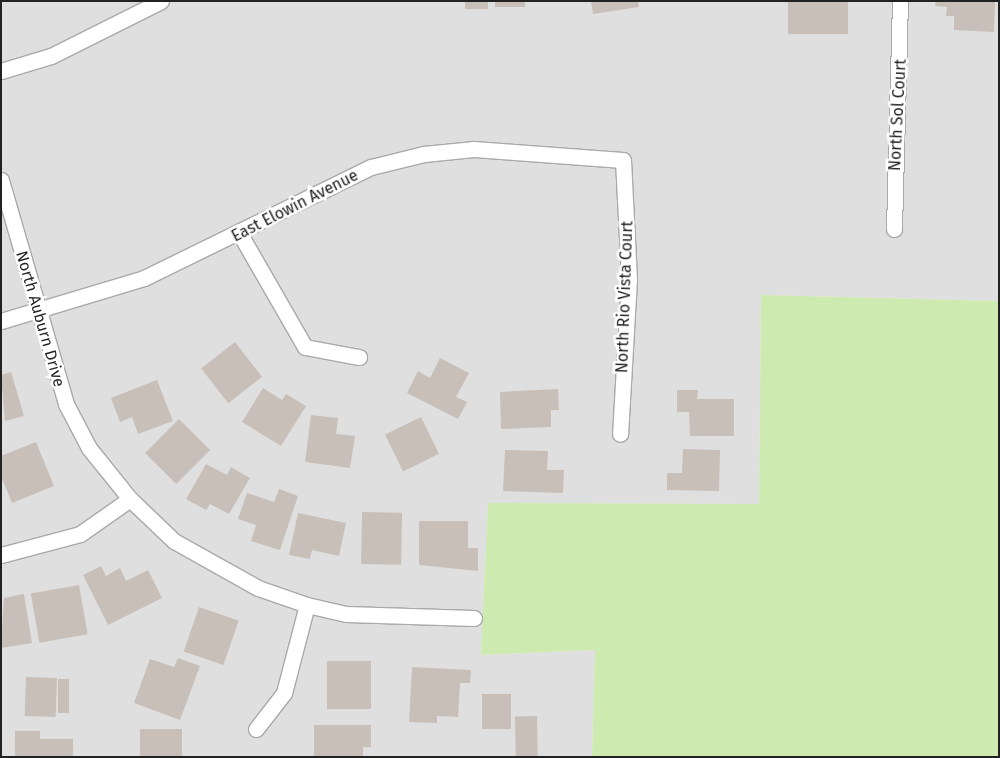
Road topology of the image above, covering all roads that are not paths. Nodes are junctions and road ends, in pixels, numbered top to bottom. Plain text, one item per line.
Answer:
1 (161, 1) edge
2 (900, 1) edge
3 (1, 71) edge
4 (623, 160) joint
5 (1, 180) edge
6 (894, 229) dead end
7 (240, 234) junction
8 (38, 313) junction
9 (1, 321) edge
10 (359, 357) dead end
11 (620, 434) dead end
12 (130, 499) junction
13 (1, 555) edge
14 (307, 605) junction
15 (474, 618) dead end
16 (256, 729) dead end

1 - 3 street
2 - 6 street, North Sol Court
4 - 7 street, East Elowin Avenue
4 - 11 street, North Rio Vista Court
5 - 8 street, North Auburn Drive
7 - 8 street, East Elowin Avenue
7 - 10 street
8 - 9 street, East Elowin Avenue
8 - 12 street, North Auburn Drive
12 - 13 street
12 - 14 street, North Auburn Drive
14 - 15 street, North Auburn Drive
14 - 16 street

